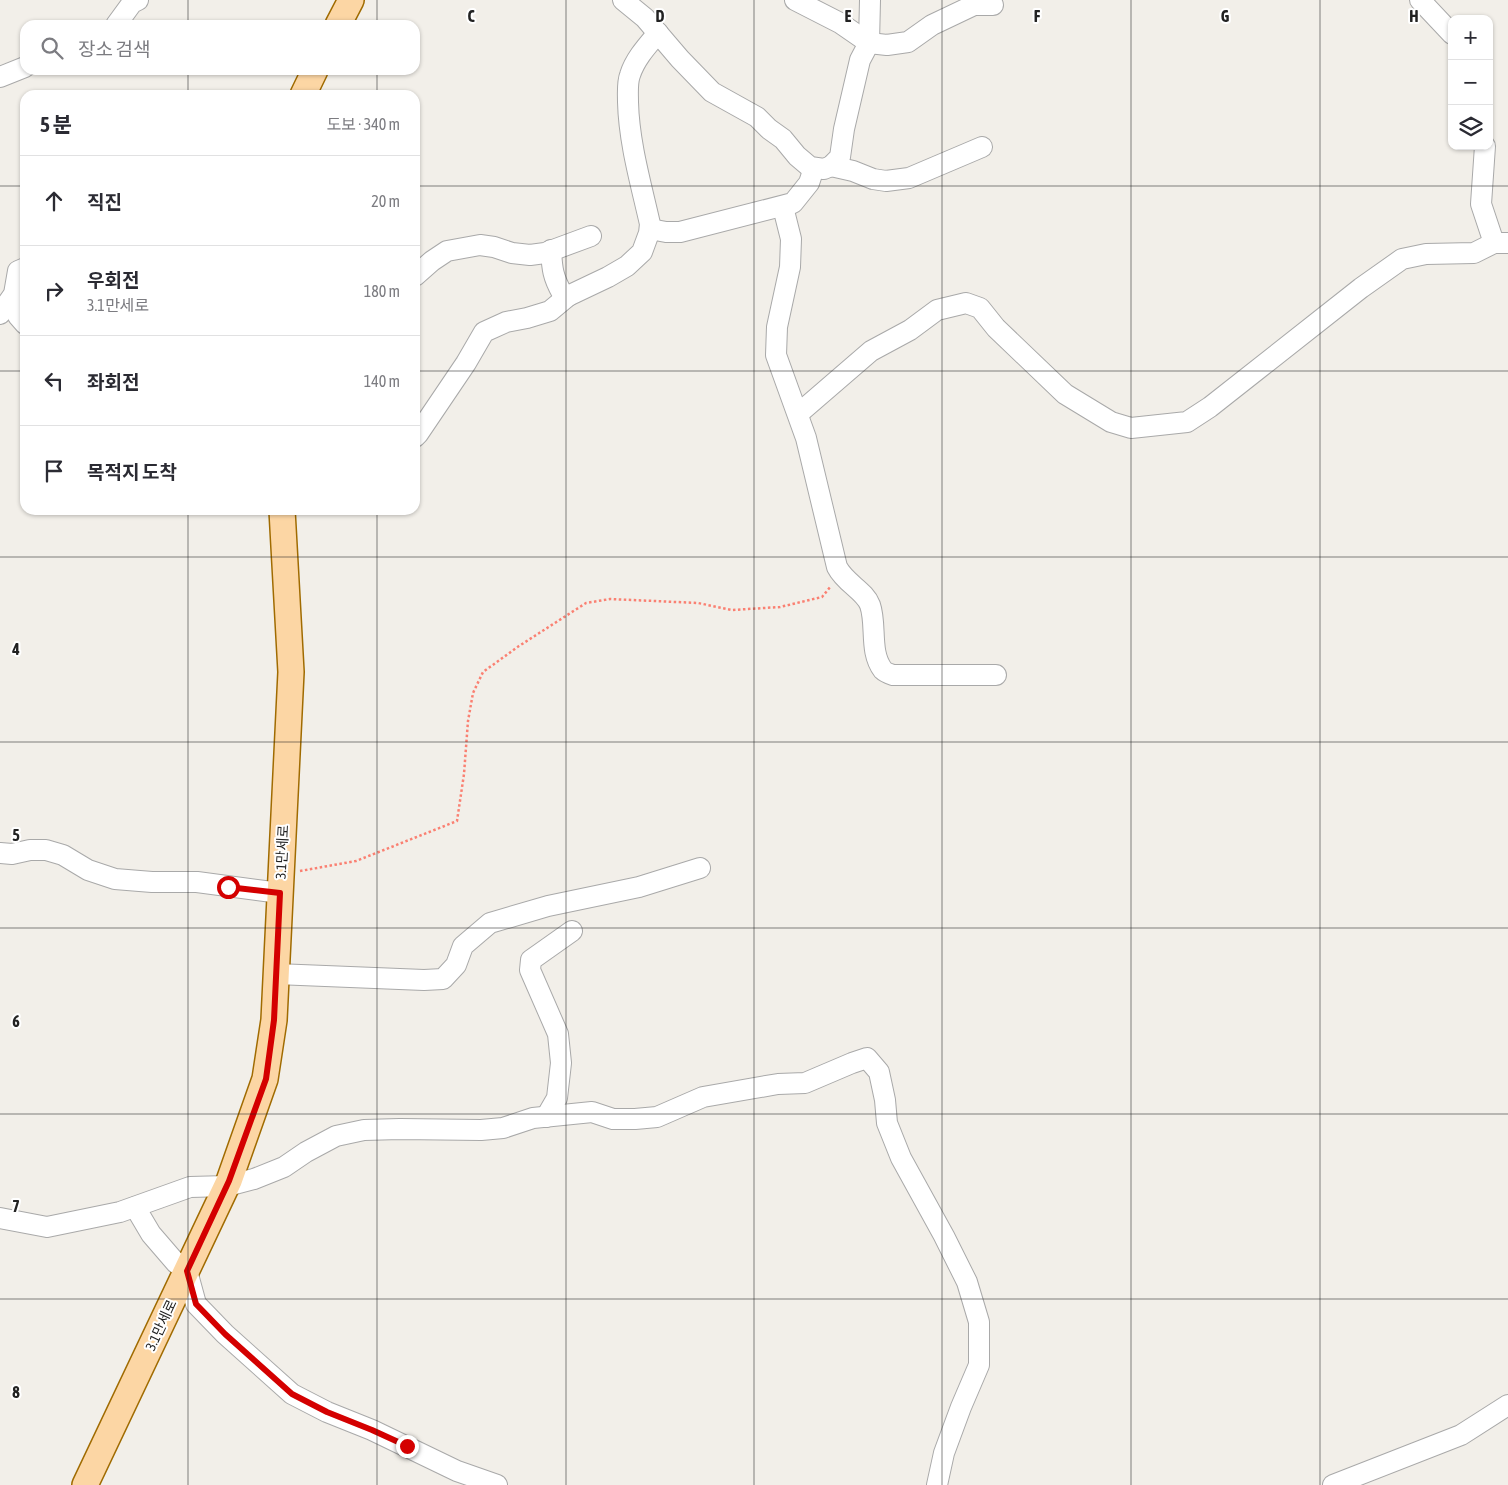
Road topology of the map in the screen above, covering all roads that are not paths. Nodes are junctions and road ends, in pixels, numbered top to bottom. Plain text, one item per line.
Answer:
1 (138, 0) edge
2 (351, 0) edge
3 (795, 0) edge
4 (870, 0) edge
5 (1420, 0) edge
6 (629, 1) edge
7 (993, 5) dead end
8 (120, 20) edge
9 (341, 20) edge
10 (1448, 30) edge
11 (658, 33) junction
12 (868, 43) junction
13 (20, 69) edge
14 (313, 75) edge
15 (0, 77) edge
16 (305, 90) edge
17 (982, 147) dead end
18 (1485, 150) edge
19 (823, 167) junction
20 (783, 207) junction
21 (650, 229) junction
22 (591, 236) dead end
23 (1501, 243) edge
24 (551, 250) junction
25 (20, 270) edge
26 (420, 272) edge
27 (14, 294) junction
28 (568, 296) junction
29 (0, 314) edge
30 (20, 318) edge
31 (798, 414) junction
32 (420, 431) edge
33 (282, 515) edge
34 (996, 675) dead end
35 (0, 853) edge
36 (700, 868) dead end
37 (281, 884) junction
38 (572, 931) dead end
39 (276, 974) junction
40 (546, 1116) junction
41 (227, 1186) junction
42 (135, 1207) junction
43 (0, 1218) edge
44 (187, 1271) junction
45 (1508, 1405) edge
46 (85, 1485) edge
47 (497, 1485) edge
48 (937, 1485) edge
49 (1333, 1485) edge

1 - 8 street
2 - 9 main road
3 - 12 street
4 - 12 street
5 - 10 street
6 - 11 street
7 - 12 street
11 - 19 street
11 - 21 street
12 - 19 street
13 - 15 street
14 - 16 main road
17 - 19 street
18 - 23 street
19 - 20 street
20 - 21 street
20 - 31 street
21 - 28 street
22 - 24 street
23 - 31 street
24 - 26 street
24 - 28 street
25 - 27 street
27 - 29 street
27 - 30 street
28 - 32 street
31 - 34 street
33 - 37 main road, 3.1만세로
35 - 37 street
36 - 39 street
37 - 39 main road, 3.1만세로
38 - 40 street
39 - 41 main road, 3.1만세로
40 - 41 street
40 - 48 street
41 - 42 street
41 - 44 main road, 3.1만세로
42 - 43 street
42 - 44 street
44 - 46 main road, 3.1만세로
44 - 47 street
45 - 49 street

